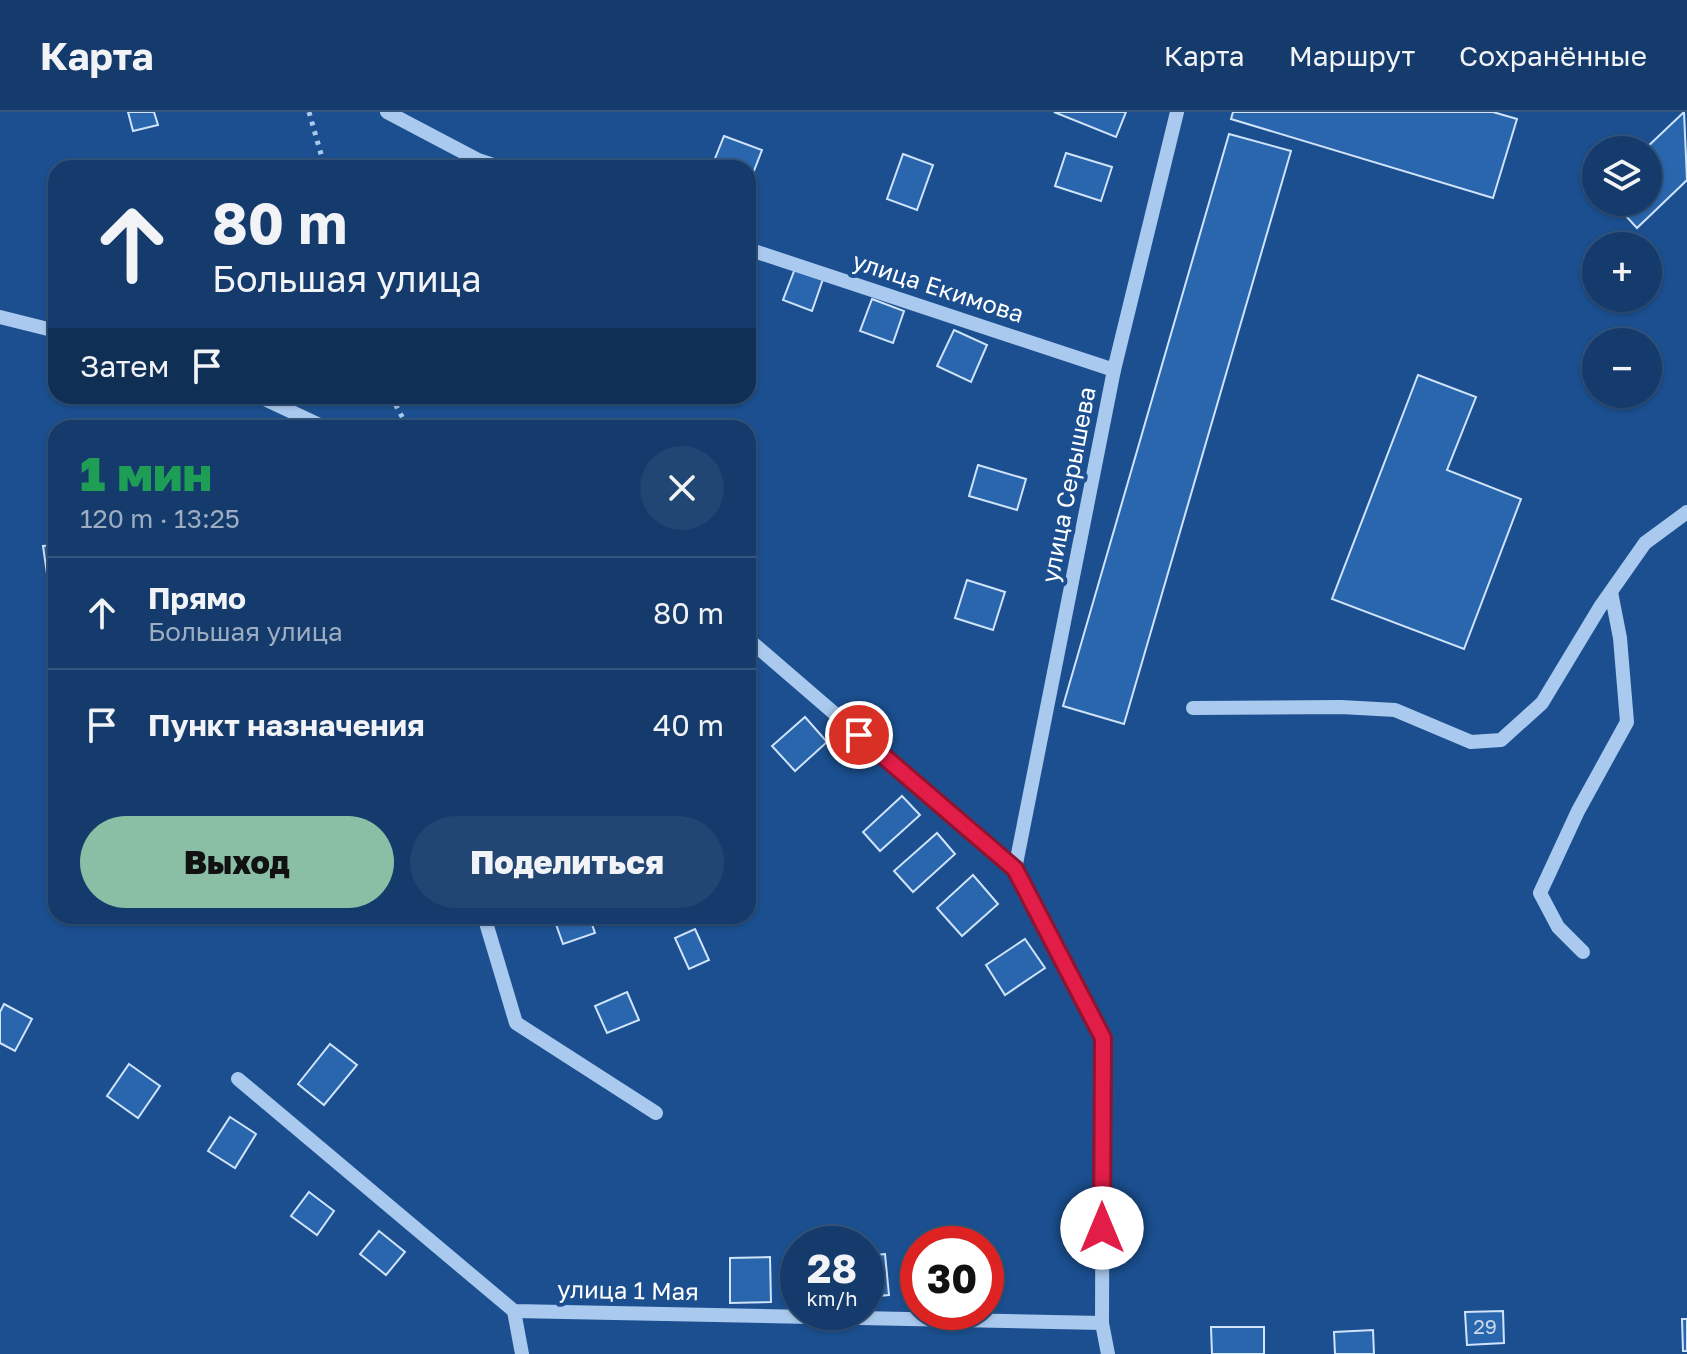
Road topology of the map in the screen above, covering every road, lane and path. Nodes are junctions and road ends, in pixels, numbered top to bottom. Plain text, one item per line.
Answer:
1 (309, 112) edge
2 (387, 112) edge
3 (1177, 112) edge
4 (323, 160) edge
5 (478, 160) edge
6 (756, 252) edge
7 (0, 317) edge
8 (48, 329) edge
9 (1114, 370) junction
10 (275, 404) edge
11 (309, 420) edge
12 (1687, 512) edge
13 (1611, 592) junction
14 (756, 646) edge
15 (1193, 708) dead end
16 (1015, 869) junction
17 (486, 924) edge
18 (1583, 952) dead end
19 (238, 1079) dead end
20 (656, 1113) dead end
21 (514, 1311) junction
22 (1102, 1323) junction
23 (522, 1354) edge
24 (1108, 1354) edge

1 - 4 path
2 - 5 street
3 - 9 street, улица Серышева
6 - 9 street, улица Екимова
7 - 8 street
9 - 16 street, улица Серышева
10 - 11 street
12 - 13 street
13 - 15 street
13 - 18 street
14 - 16 street
16 - 22 street
17 - 20 street
19 - 21 street
21 - 22 street, улица 1 Мая
21 - 23 street
22 - 24 street

